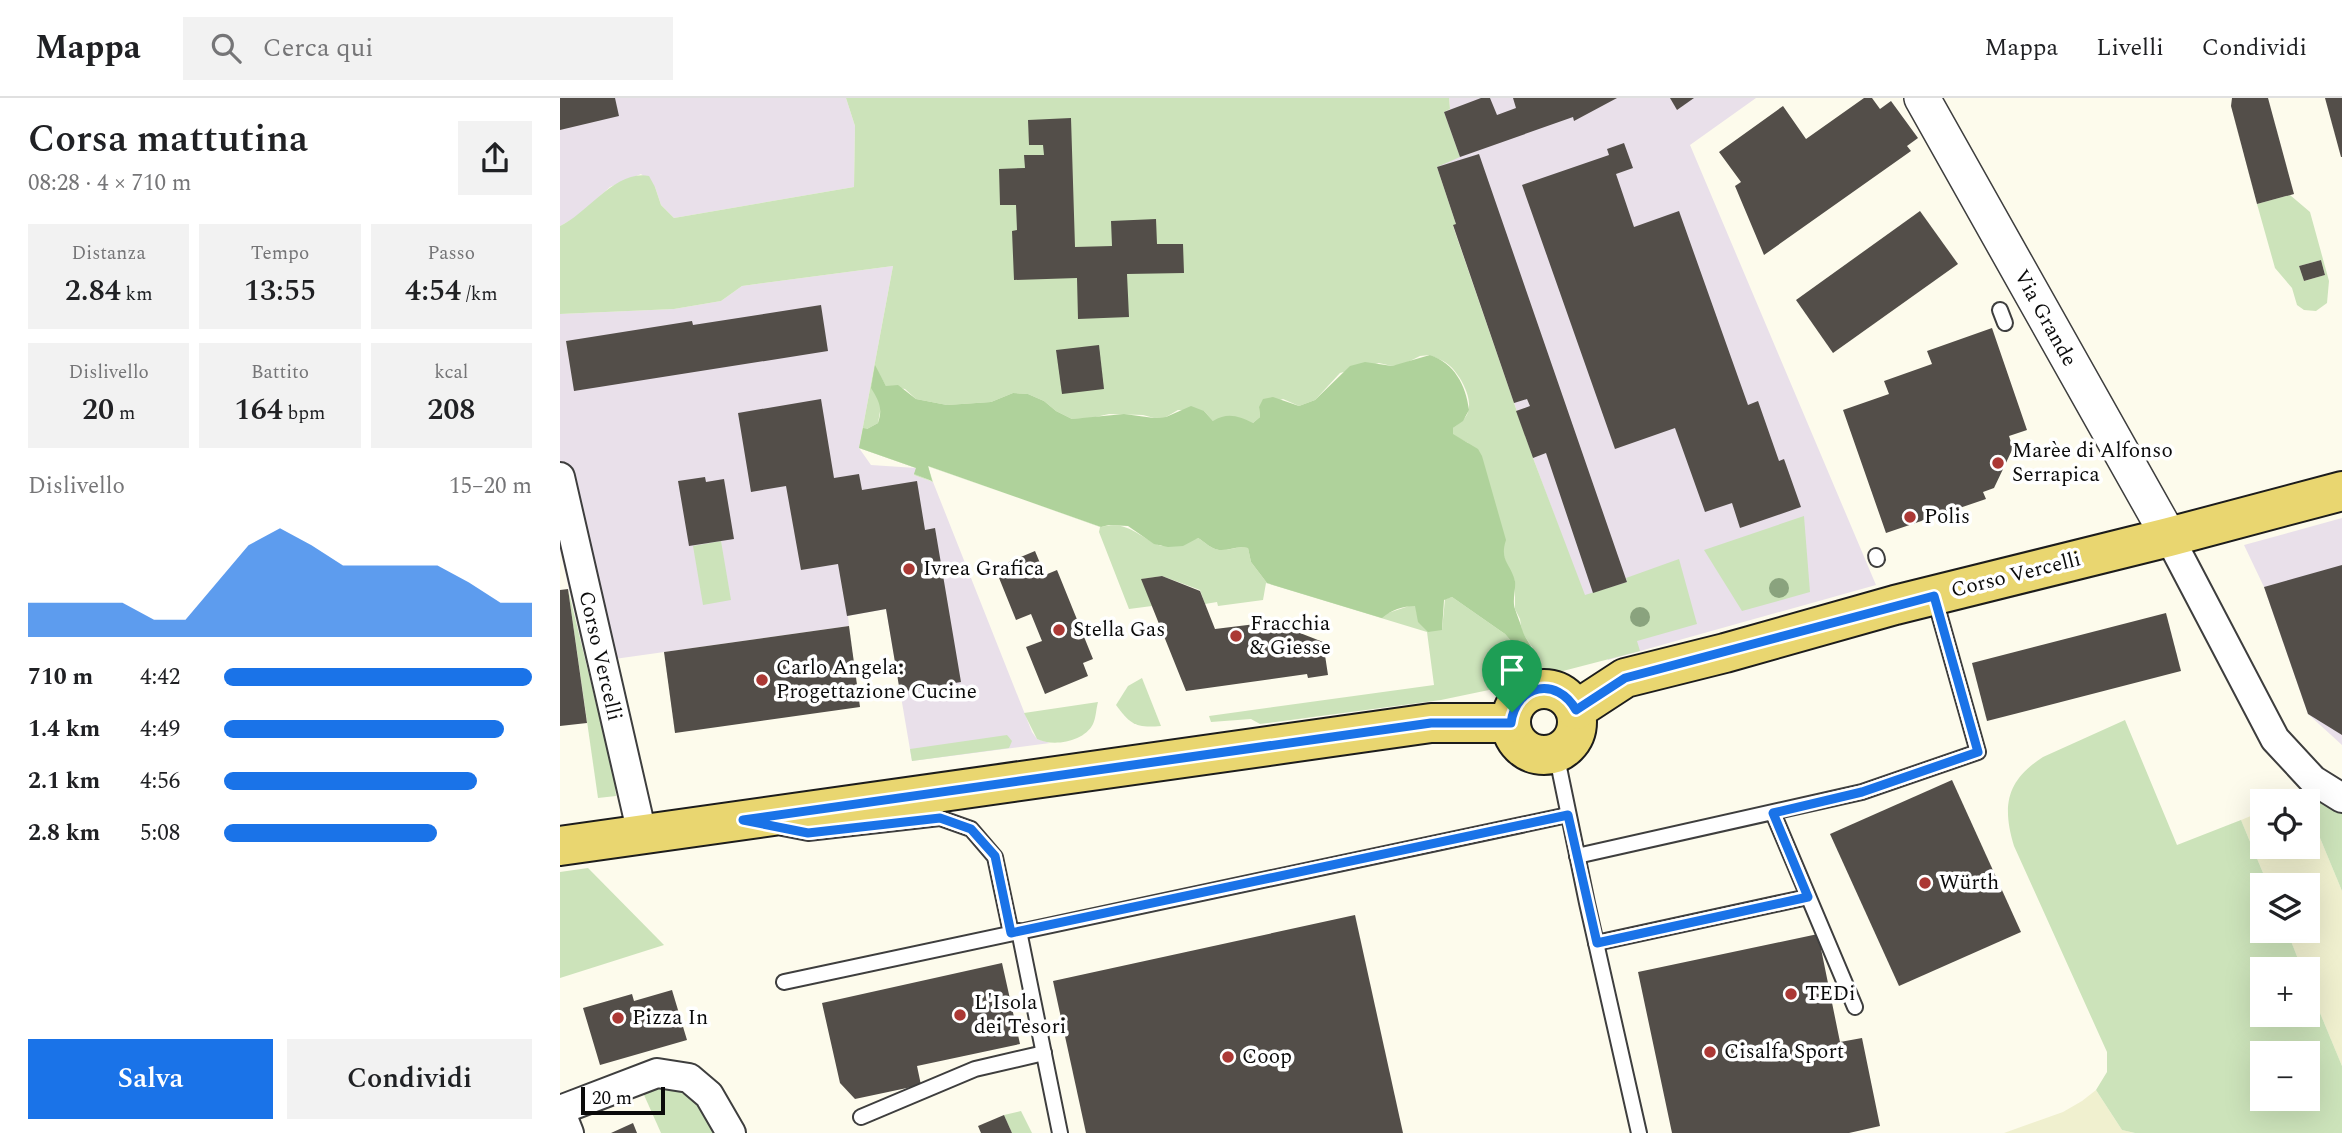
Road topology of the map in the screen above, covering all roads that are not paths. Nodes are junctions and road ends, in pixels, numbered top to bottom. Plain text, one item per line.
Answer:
1 (1922, 98) edge
2 (560, 477) edge
3 (2342, 491) edge
4 (2169, 537) junction
5 (1934, 596) junction
6 (1576, 710) junction
7 (1511, 723) junction
8 (1556, 752) junction
9 (2342, 798) edge
10 (1773, 813) junction
11 (1568, 815) junction
12 (743, 820) junction
13 (642, 834) junction
14 (560, 846) edge
15 (1577, 856) junction
16 (1808, 897) junction
17 (1015, 932) junction
18 (1597, 943) junction
19 (784, 982) dead end
20 (1855, 1007) dead end
21 (1044, 1053) junction
22 (560, 1110) edge
23 (861, 1117) dead end
24 (569, 1133) edge
25 (731, 1133) edge
26 (1060, 1133) edge
27 (1639, 1133) edge

1 - 4 street, Via Grande
2 - 13 street, Corso Vercelli
3 - 4 main road, Corso Vercelli
4 - 5 main road, Corso Vercelli
4 - 9 street
5 - 6 main road, Corso Vercelli
5 - 10 lane
6 - 7 main road
6 - 8 main road
7 - 8 main road
7 - 12 main road
8 - 11 lane
10 - 15 lane
10 - 16 lane
11 - 15 lane
11 - 17 lane
12 - 13 main road
12 - 17 lane
13 - 14 main road
15 - 18 lane
16 - 18 lane
16 - 20 lane
17 - 19 lane
17 - 21 lane
18 - 27 lane
21 - 23 lane
21 - 26 lane
22 - 24 street
22 - 25 street

